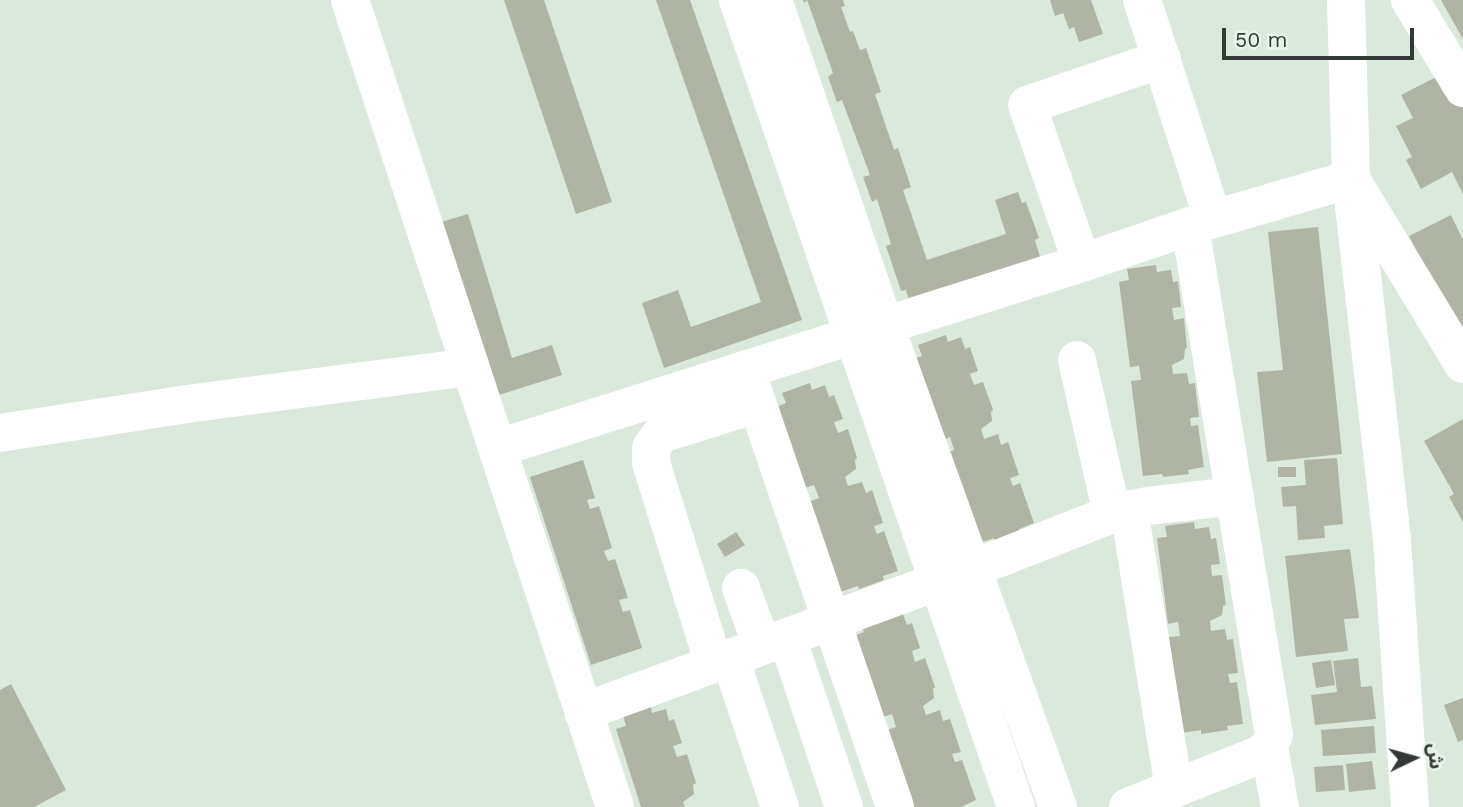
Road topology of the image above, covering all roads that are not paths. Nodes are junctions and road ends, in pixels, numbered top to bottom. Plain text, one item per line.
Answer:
1 (350, 0) edge
2 (738, 0) edge
3 (773, 0) edge
4 (1142, 0) edge
5 (1346, 0) edge
6 (1410, 0) edge
7 (1162, 59) junction
8 (1463, 88) edge
9 (1351, 179) junction
10 (1202, 223) junction
11 (1082, 263) junction
12 (868, 331) junction
13 (1077, 360) dead end
14 (1463, 364) edge
15 (470, 367) junction
16 (745, 396) junction
17 (0, 433) edge
18 (498, 448) junction
19 (1235, 496) junction
20 (1121, 512) junction
21 (955, 576) junction
22 (741, 588) dead end
23 (772, 642) junction
24 (583, 712) junction
25 (1269, 747) junction
26 (1174, 789) junction
27 (615, 807) edge
28 (780, 807) edge
29 (844, 807) edge
30 (895, 807) edge
31 (1016, 807) edge
32 (1058, 807) edge
33 (1128, 807) edge
34 (1280, 807) edge
35 (1410, 807) edge

1 - 15 street
2 - 12 street
3 - 12 street
4 - 7 street
5 - 9 street
6 - 8 street
7 - 10 street
7 - 11 street
9 - 10 street
9 - 14 street
9 - 35 street
10 - 11 street
10 - 19 street
11 - 12 street
12 - 16 street
12 - 21 street
13 - 20 street
15 - 17 street
15 - 18 street
16 - 18 street
16 - 23 street
16 - 23 street
18 - 24 street
19 - 20 street
19 - 25 street
20 - 21 street
20 - 26 street
21 - 23 street
21 - 31 street
21 - 32 street
22 - 23 street
23 - 24 street
23 - 28 street
23 - 29 street
23 - 30 street
24 - 27 street
25 - 26 street
25 - 34 street
26 - 33 street

